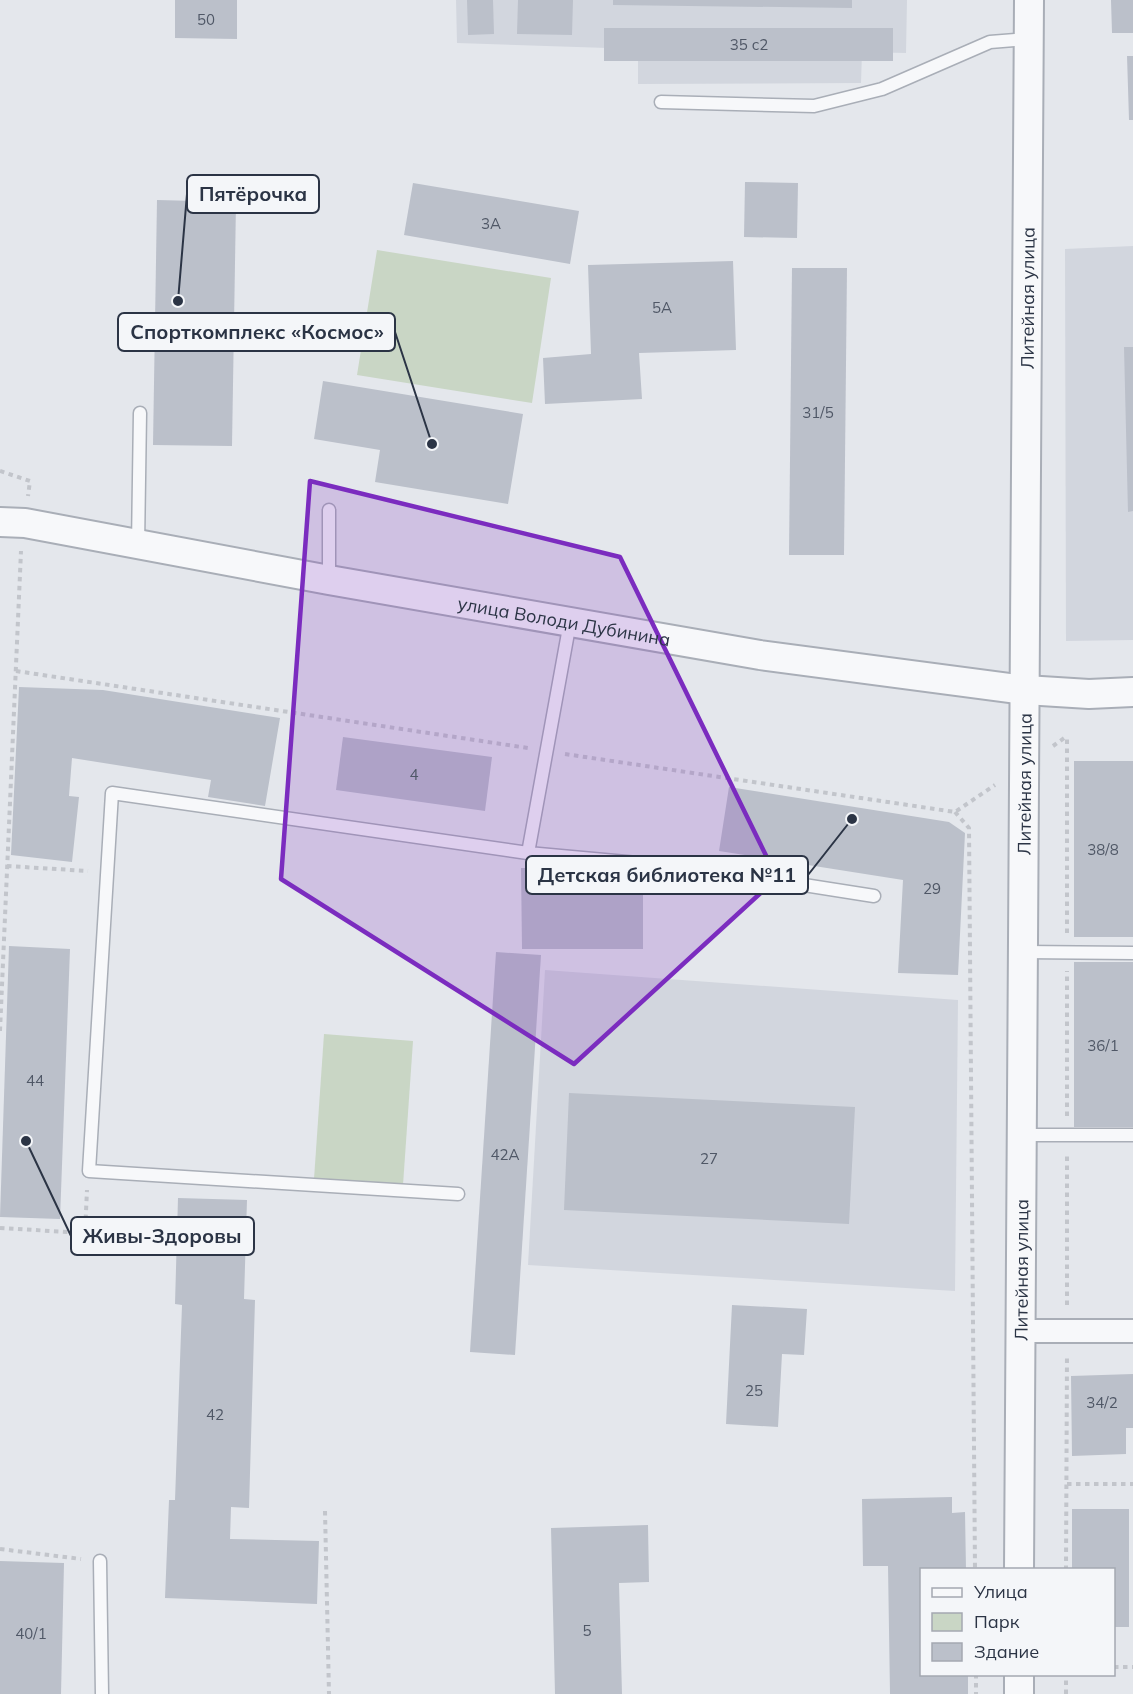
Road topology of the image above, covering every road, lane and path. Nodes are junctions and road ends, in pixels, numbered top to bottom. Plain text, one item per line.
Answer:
1 (1029, 0) edge
2 (1029, 39) junction
3 (661, 102) dead end
4 (140, 413) dead end
5 (0, 508) edge
6 (329, 510) dead end
7 (8, 526) edge
8 (138, 545) junction
9 (21, 559) dead end
10 (329, 580) junction
11 (570, 622) junction
12 (1025, 690) junction
13 (1133, 692) edge
14 (954, 812) dead end
15 (528, 853) junction
16 (7, 866) junction
17 (107, 872) junction
18 (874, 896) dead end
19 (1022, 952) junction
20 (1133, 953) edge
21 (0, 1031) edge
22 (1021, 1135) junction
23 (1133, 1135) edge
24 (89, 1171) junction
25 (458, 1194) dead end
26 (0, 1228) edge
27 (1019, 1331) junction
28 (1133, 1331) edge
29 (1067, 1484) dead end
30 (1133, 1484) edge
31 (325, 1511) dead end
32 (0, 1549) edge
33 (100, 1561) joint
34 (975, 1568) edge
35 (1019, 1568) edge
36 (1115, 1667) edge
37 (1133, 1667) edge
38 (976, 1676) edge
39 (1019, 1676) edge
40 (1066, 1676) edge
41 (102, 1694) edge
42 (329, 1694) edge
43 (976, 1694) edge
44 (1019, 1694) edge
45 (1066, 1694) edge

1 - 2 street, Литейная улица
2 - 3 lane
2 - 12 street, Литейная улица
4 - 8 lane
5 - 7 street
6 - 10 lane
7 - 8 street, улица Володи Дубинина
8 - 10 street, улица Володи Дубинина
9 - 16 path
10 - 11 street, улица Володи Дубинина
11 - 12 street, улица Володи Дубинина
11 - 15 lane
12 - 13 street, улица Володи Дубинина
12 - 19 street, Литейная улица
14 - 34 path
15 - 17 lane
15 - 18 lane
16 - 17 path
16 - 21 path
17 - 24 lane
19 - 20 lane
19 - 22 street, Литейная улица
22 - 23 lane
22 - 27 street, Литейная улица
24 - 25 lane
24 - 26 path
27 - 28 street
27 - 35 street, Литейная улица
29 - 30 path
31 - 42 path
32 - 33 path
33 - 41 lane
36 - 37 path
38 - 43 path
39 - 44 street
40 - 45 path

